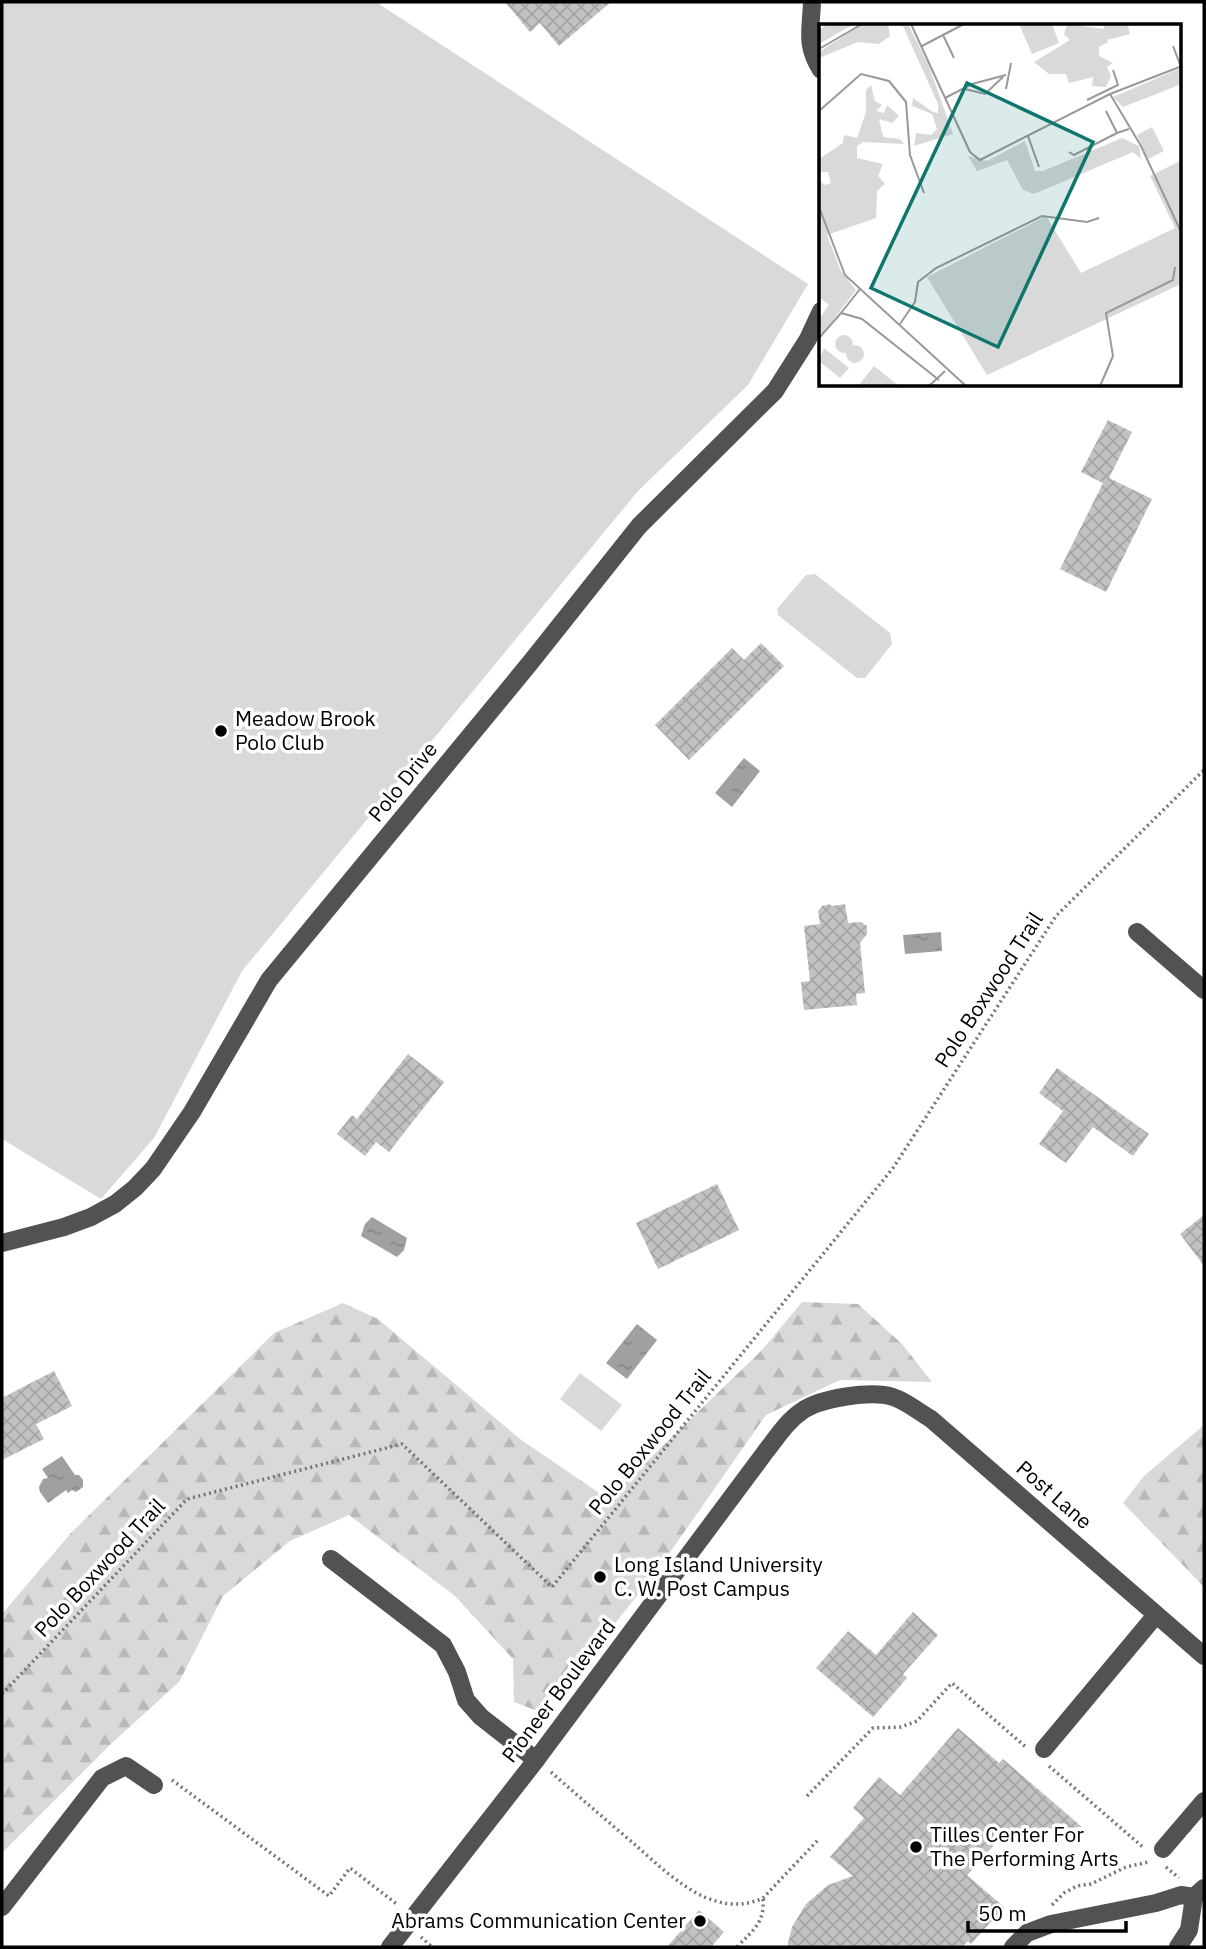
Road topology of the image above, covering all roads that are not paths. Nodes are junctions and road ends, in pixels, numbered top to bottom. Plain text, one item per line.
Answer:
1 (812, 2) edge
2 (819, 67) edge
3 (819, 316) edge
4 (1137, 932) dead end
5 (1204, 990) edge
6 (2, 1243) edge
7 (860, 1395) joint
8 (331, 1559) dead end
9 (1156, 1615) junction
10 (1204, 1656) edge
11 (1041, 1755) road end
12 (537, 1760) junction
13 (158, 1779) road end
14 (1204, 1801) edge
15 (1155, 1850) road end
16 (1199, 1893) edge
17 (2, 1907) edge
18 (390, 1947) edge
19 (1013, 1947) edge
20 (1178, 1947) edge

1 - 2 street
3 - 6 street, Polo Drive
4 - 5 street
7 - 9 street, Post Lane
7 - 12 street, Pioneer Boulevard
8 - 12 street
9 - 10 street, Post Lane
9 - 11 street
12 - 18 street, Pioneer Boulevard
13 - 17 street
14 - 15 street
16 - 19 street
16 - 20 street

